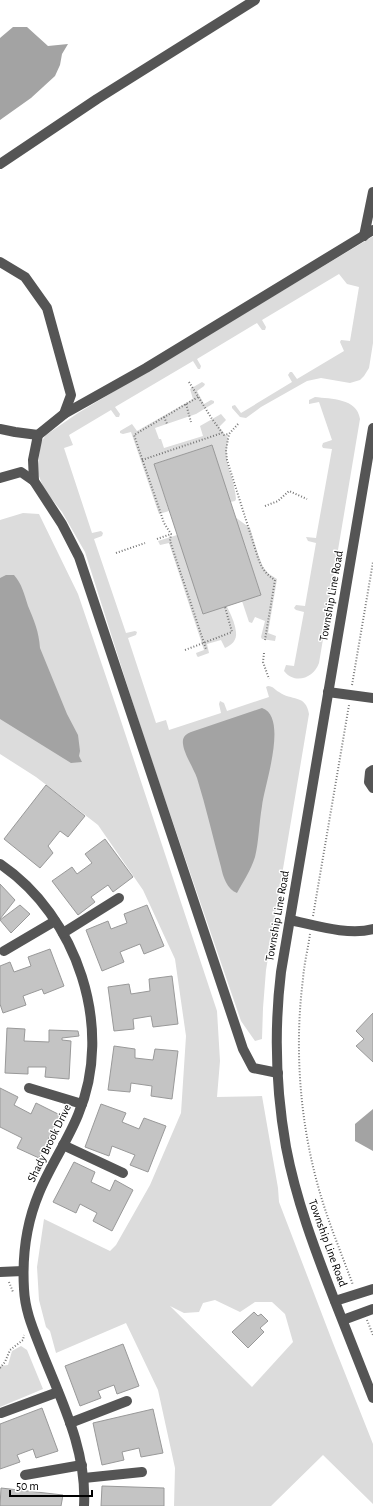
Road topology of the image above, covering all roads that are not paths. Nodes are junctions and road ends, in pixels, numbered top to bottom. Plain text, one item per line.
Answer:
1 (255, 0) edge
2 (0, 164) edge
3 (373, 192) edge
4 (373, 230) edge
5 (364, 236) junction
6 (0, 262) edge
7 (64, 414) junction
8 (373, 428) edge
9 (0, 429) edge
10 (38, 435) junction
11 (0, 478) edge
12 (34, 481) junction
13 (328, 692) junction
14 (373, 698) edge
15 (373, 770) edge
16 (373, 788) edge
17 (0, 864) edge
18 (119, 898) dead end
19 (290, 920) junction
20 (55, 921) junction
21 (373, 929) edge
22 (63, 933) junction
23 (4, 951) dead end
24 (278, 1073) junction
25 (29, 1088) dead end
26 (82, 1104) junction
27 (63, 1145) junction
28 (123, 1173) dead end
29 (24, 1271) junction
30 (0, 1272) edge
31 (373, 1289) edge
32 (335, 1301) junction
33 (369, 1311) edge
34 (343, 1320) junction
35 (58, 1392) junction
36 (373, 1398) edge
37 (127, 1401) dead end
38 (1, 1413) dead end
39 (70, 1423) junction
40 (82, 1465) junction
41 (142, 1472) dead end
42 (25, 1475) dead end
43 (84, 1478) junction
44 (84, 1506) edge

1 - 2 street
3 - 5 street
4 - 5 street
5 - 7 street
6 - 7 street
7 - 10 street
8 - 13 street, Township Line Road
9 - 10 street
10 - 12 street
11 - 12 street
12 - 24 street
13 - 14 street
13 - 19 street, Township Line Road
15 - 16 street
17 - 20 street, Shady Brook Drive
18 - 22 street
19 - 21 street
19 - 24 street, Township Line Road
20 - 22 street, Shady Brook Drive
20 - 23 street
22 - 26 street, Shady Brook Drive
24 - 32 street, Township Line Road
25 - 26 street
26 - 27 street, Shady Brook Drive
27 - 28 street
27 - 29 street, Shady Brook Drive
29 - 30 street
29 - 35 street, Shady Brook Drive
31 - 32 street
32 - 34 street, Township Line Road
33 - 34 street
34 - 36 street, Township Line Road
35 - 38 street
35 - 39 street, Shady Brook Drive
37 - 39 street
39 - 40 street, Shady Brook Drive
40 - 42 street
40 - 43 street, Shady Brook Drive
41 - 43 street
43 - 44 street, Shady Brook Drive

